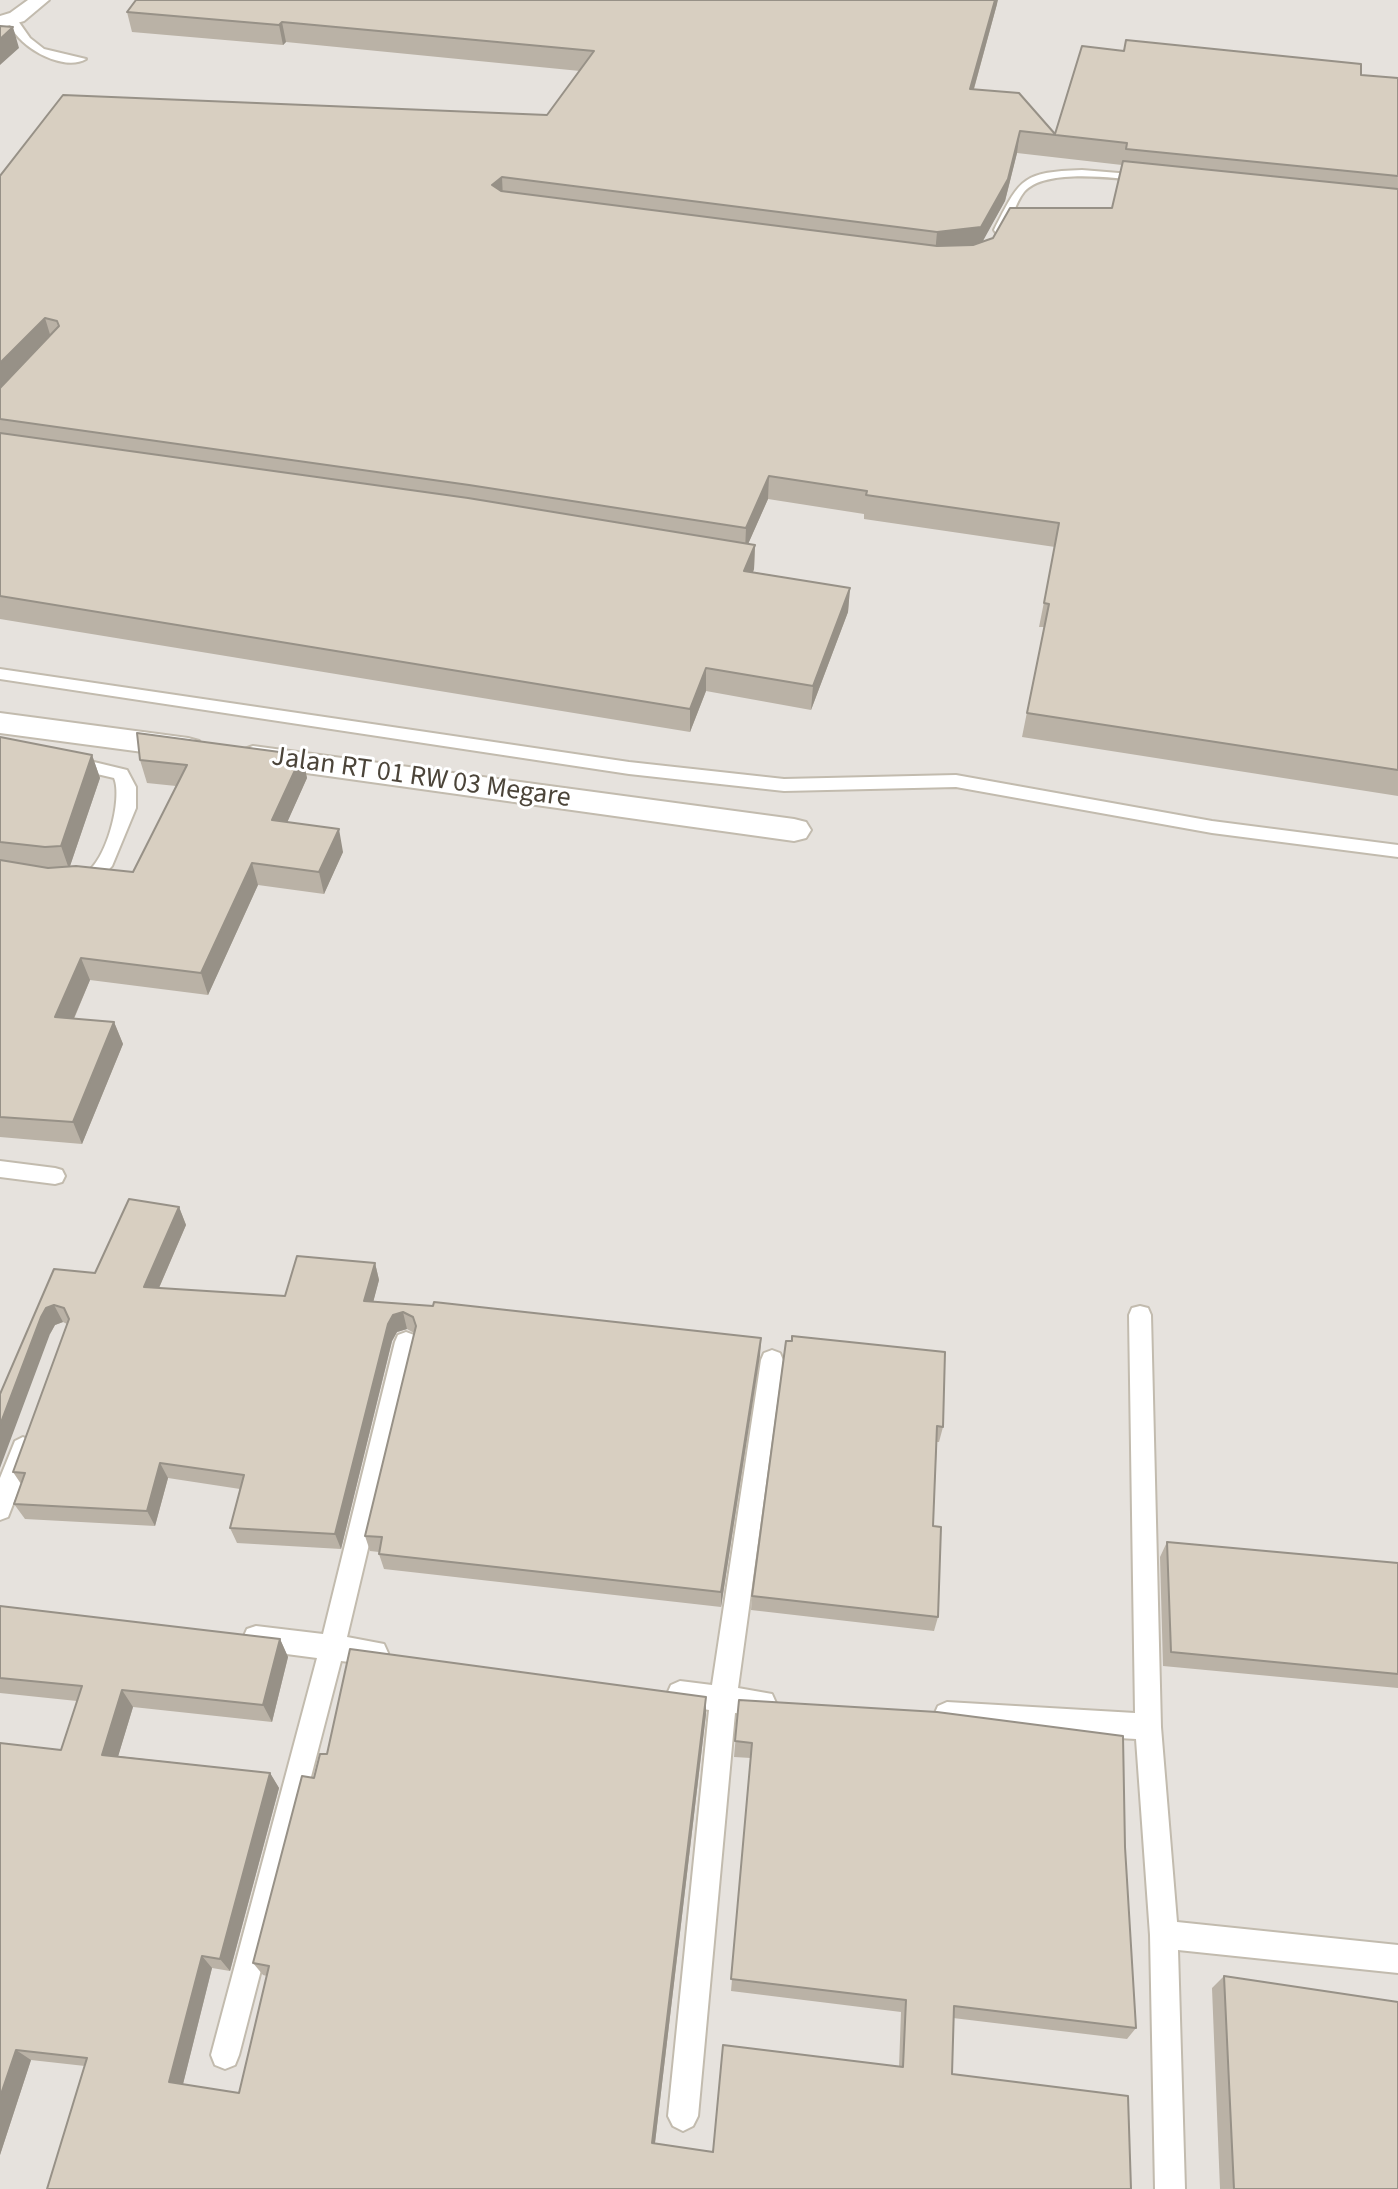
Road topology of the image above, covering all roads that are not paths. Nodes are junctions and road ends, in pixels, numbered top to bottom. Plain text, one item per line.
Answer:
1 (40, 0) edge
2 (6, 21) edge
3 (81, 59) dead end
4 (1161, 180) edge
5 (992, 242) edge
6 (0, 674) edge
7 (0, 723) edge
8 (56, 760) edge
9 (794, 830) dead end
10 (1398, 851) edge
11 (61, 879) edge
12 (0, 1169) edge
13 (55, 1176) dead end
14 (1140, 1315) dead end
15 (406, 1342) edge
16 (772, 1360) dead end
17 (32, 1422) edge
18 (0, 1509) edge
19 (226, 1634) edge
20 (332, 1647) junction
21 (395, 1655) edge
22 (660, 1692) edge
23 (723, 1700) junction
24 (784, 1704) edge
25 (922, 1714) edge
26 (1148, 1727) junction
27 (1164, 1935) junction
28 (1398, 1959) edge
29 (225, 2055) dead end
30 (683, 2116) dead end
31 (1170, 2189) edge

1 - 2 street
2 - 3 lane
4 - 5 lane
6 - 10 lane
7 - 9 street, Jalan RT 01 RW 03 Megare
8 - 11 lane
12 - 13 lane
14 - 26 lane
15 - 20 lane
16 - 23 lane
17 - 18 lane
19 - 20 lane
20 - 21 lane
20 - 29 lane
22 - 23 lane
23 - 24 lane
23 - 30 lane
25 - 26 lane
26 - 27 lane
27 - 28 lane
27 - 31 lane

